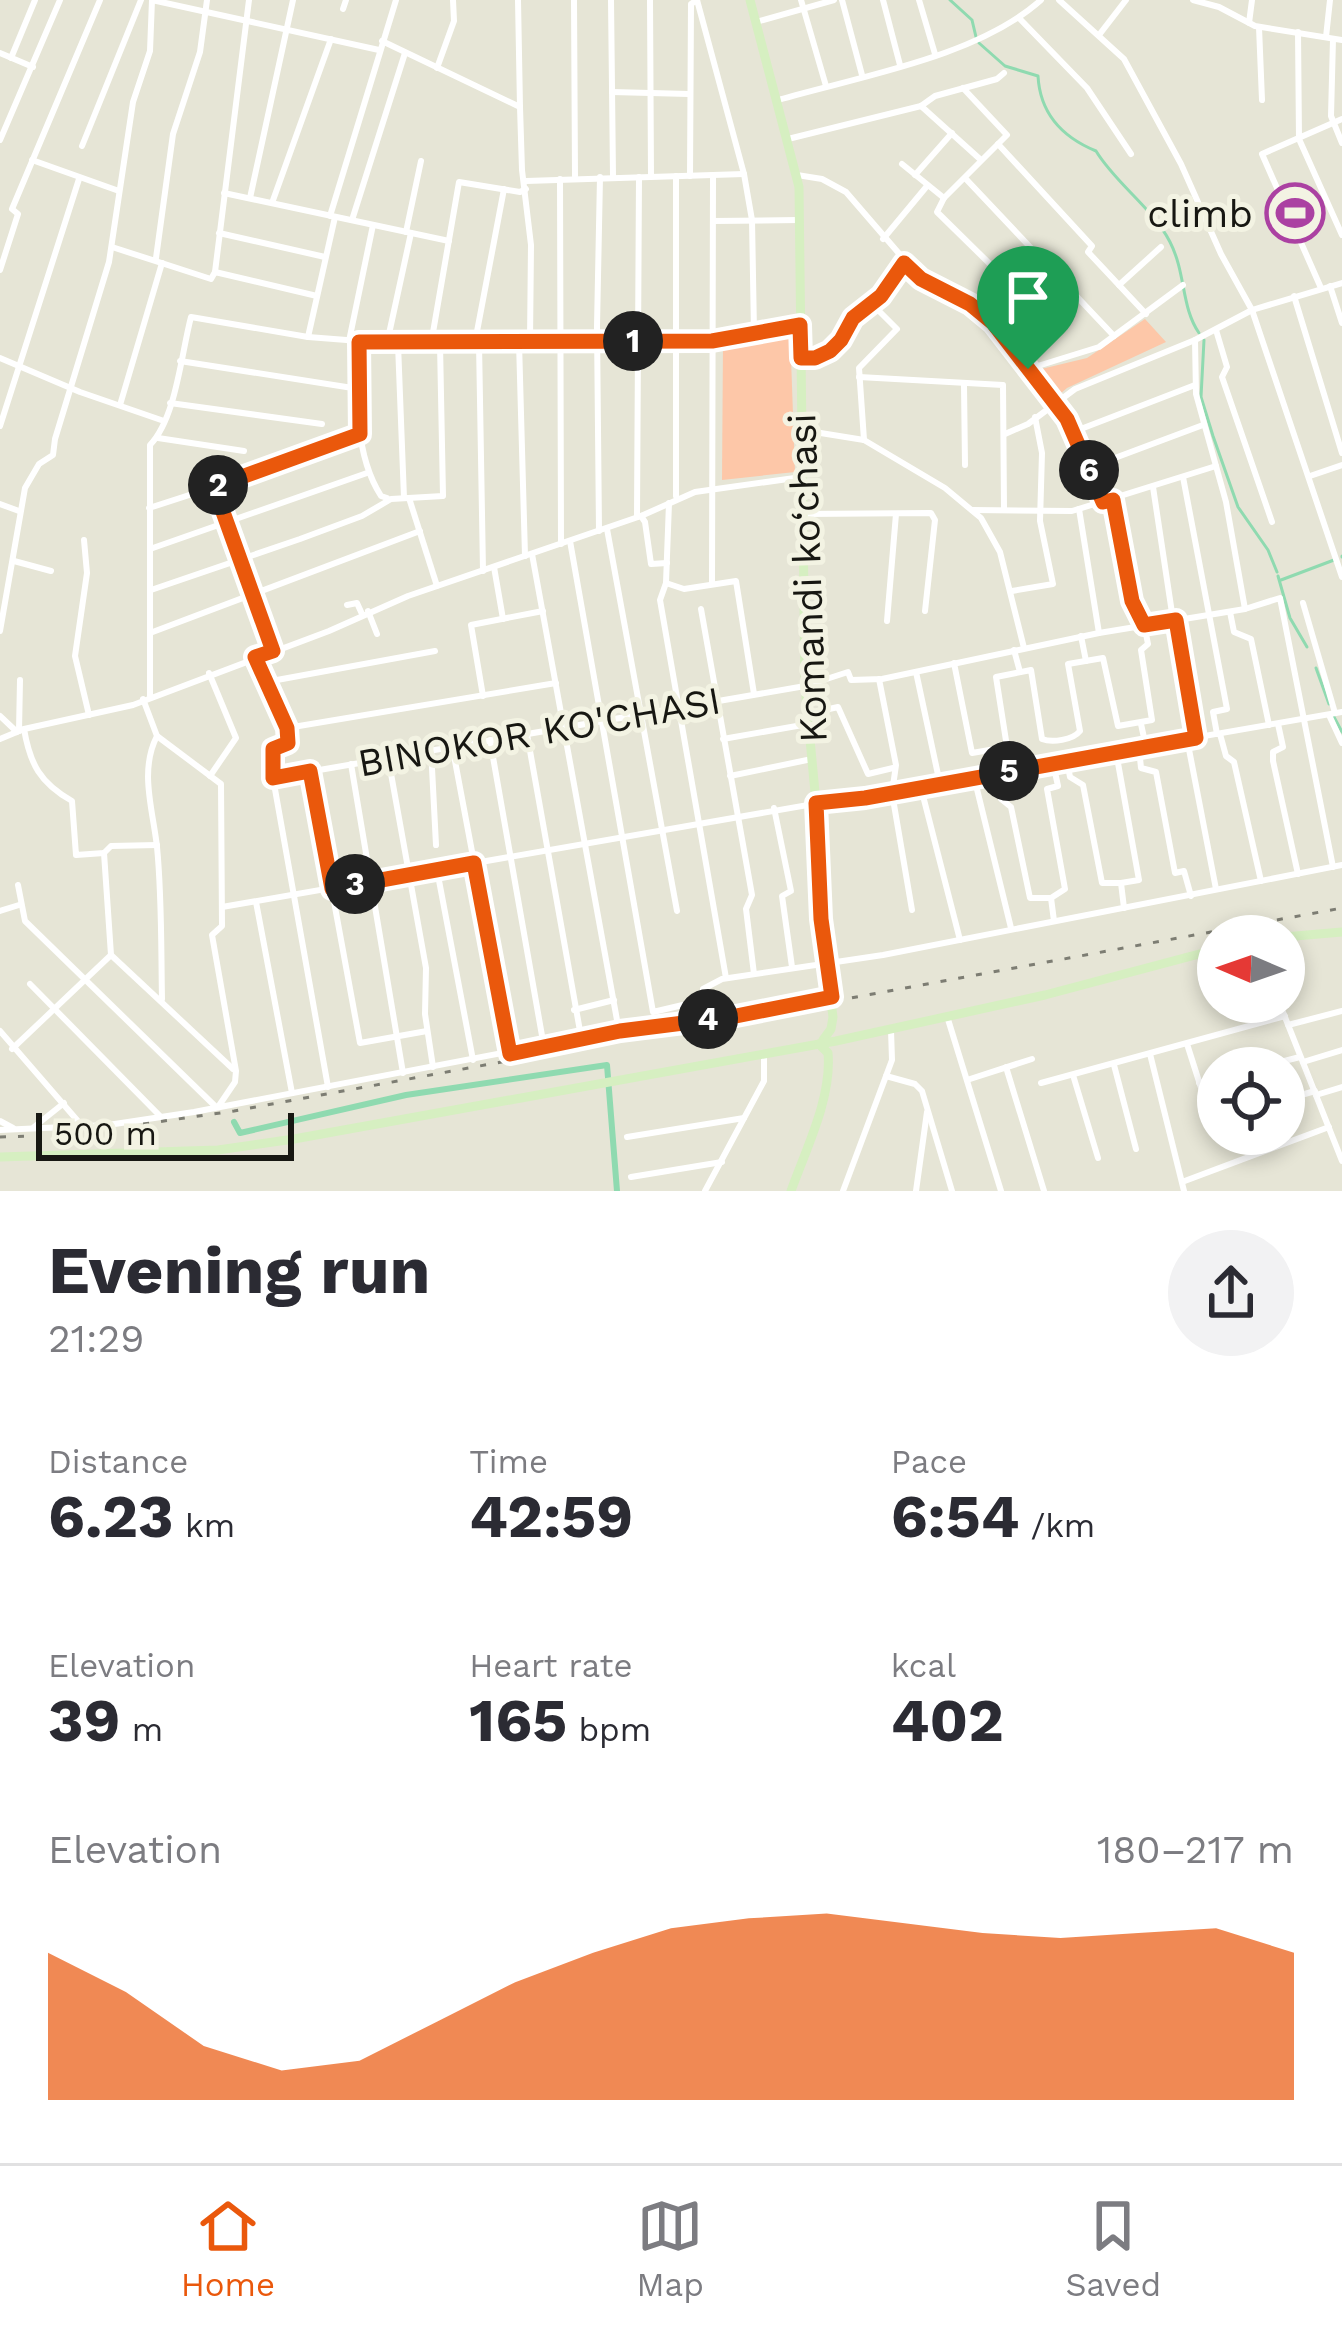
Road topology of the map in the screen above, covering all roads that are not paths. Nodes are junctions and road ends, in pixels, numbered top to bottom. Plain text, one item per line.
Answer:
1 (35, 0) edge
2 (60, 0) edge
3 (100, 0) edge
4 (141, 0) edge
5 (152, 0) edge
6 (207, 0) edge
7 (249, 0) edge
8 (293, 0) edge
9 (396, 0) edge
10 (453, 0) edge
11 (518, 0) edge
12 (574, 0) edge
13 (611, 0) edge
14 (650, 0) edge
15 (697, 0) edge
16 (750, 0) edge
17 (838, 0) edge
18 (883, 0) edge
19 (919, 0) edge
20 (1041, 0) edge
21 (1059, 0) edge
22 (1126, 0) edge
23 (1192, 0) edge
24 (1252, 0) edge
25 (1330, 0) edge
26 (1211, 2) edge
27 (802, 4) edge
28 (205, 12) junction
29 (1020, 20) junction
30 (247, 21) junction
31 (756, 22) junction
32 (1249, 23) junction
33 (1259, 26) junction
34 (287, 29) junction
35 (1298, 32) junction
36 (1099, 35) junction
37 (1334, 38) edge
38 (331, 39) junction
39 (381, 45) junction
40 (0, 53) edge
41 (405, 53) junction
42 (935, 55) junction
43 (11, 58) junction
44 (900, 64) junction
45 (33, 67) junction
46 (437, 68) junction
47 (1004, 74) dead end
48 (862, 75) junction
49 (826, 86) junction
50 (963, 88) junction
51 (612, 92) junction
52 (649, 94) junction
53 (689, 94) junction
54 (778, 100) junction
55 (1262, 100) dead end
56 (921, 106) junction
57 (520, 107) junction
58 (1337, 120) edge
59 (952, 133) junction
60 (788, 139) junction
61 (1299, 139) junction
62 (0, 140) edge
63 (1342, 143) edge
64 (998, 144) junction
65 (82, 146) dead end
66 (1131, 154) dead end
67 (32, 160) junction
68 (982, 160) junction
69 (421, 161) dead end
70 (902, 164) dead end
71 (744, 175) junction
72 (797, 175) junction
73 (915, 175) junction
74 (651, 176) junction
75 (676, 176) junction
76 (690, 176) junction
77 (712, 176) junction
78 (600, 177) junction
79 (613, 177) junction
80 (639, 177) junction
81 (575, 178) junction
82 (965, 178) junction
83 (79, 179) junction
84 (560, 179) junction
85 (526, 185) junction
86 (928, 186) junction
87 (504, 189) junction
88 (118, 191) junction
89 (224, 193) junction
90 (250, 198) junction
91 (944, 198) junction
92 (272, 203) junction
93 (333, 216) junction
94 (352, 220) junction
95 (752, 220) junction
96 (800, 220) junction
97 (712, 221) junction
98 (373, 225) junction
99 (219, 233) junction
100 (409, 233) junction
101 (1342, 236) edge
102 (884, 239) junction
103 (449, 242) junction
104 (112, 247) junction
105 (1161, 247) dead end
106 (325, 257) junction
107 (159, 261) junction
108 (904, 263) junction
109 (993, 267) dead end
110 (0, 270) edge
111 (215, 272) junction
112 (1342, 283) edge
113 (1119, 285) junction
114 (1183, 285) dead end
115 (1325, 287) junction
116 (317, 296) junction
117 (1294, 296) junction
118 (872, 304) junction
119 (1252, 310) junction
120 (1146, 314) junction
121 (1342, 322) edge
122 (800, 325) junction
123 (1216, 330) junction
124 (754, 332) junction
125 (1114, 336) junction
126 (308, 337) junction
127 (636, 340) junction
128 (1195, 340) junction
129 (349, 341) junction
130 (530, 341) junction
131 (559, 341) junction
132 (597, 341) junction
133 (675, 341) junction
134 (712, 341) junction
135 (359, 342) junction
136 (520, 342) junction
137 (387, 343) junction
138 (477, 343) junction
139 (398, 344) junction
140 (435, 344) junction
141 (0, 358) edge
142 (801, 358) junction
143 (180, 361) junction
144 (21, 367) junction
145 (1028, 369) junction
146 (859, 377) junction
147 (964, 384) junction
148 (1195, 385) junction
149 (72, 386) junction
150 (359, 389) junction
151 (1053, 402) junction
152 (170, 403) junction
153 (120, 405) junction
154 (1035, 416) junction
155 (164, 421) junction
156 (322, 424) dead end
157 (1204, 425) junction
158 (0, 426) edge
159 (802, 430) junction
160 (1073, 432) junction
161 (360, 434) junction
162 (1005, 434) junction
163 (158, 438) junction
164 (864, 440) junction
165 (244, 451) dead end
166 (1342, 452) edge
167 (965, 465) dead end
168 (1342, 465) edge
169 (1216, 466) junction
170 (1088, 468) junction
171 (367, 473) junction
172 (802, 476) junction
173 (1310, 476) junction
174 (1183, 477) junction
175 (214, 487) junction
176 (1153, 487) junction
177 (711, 490) junction
178 (406, 498) junction
179 (391, 499) junction
180 (672, 500) junction
181 (1113, 500) junction
182 (1103, 502) junction
183 (0, 504) edge
184 (148, 508) junction
185 (1004, 509) junction
186 (1078, 509) junction
187 (972, 510) junction
188 (1040, 510) junction
189 (20, 511) junction
190 (803, 514) junction
191 (896, 514) junction
192 (639, 517) junction
193 (1272, 522) dead end
194 (227, 523) junction
195 (603, 530) junction
196 (419, 531) junction
197 (84, 540) dead end
198 (566, 543) junction
199 (150, 549) junction
200 (528, 555) junction
201 (240, 559) junction
202 (14, 561) junction
203 (667, 563) junction
204 (494, 567) junction
205 (51, 571) dead end
206 (483, 571) junction
207 (1342, 577) edge
208 (666, 583) junction
209 (712, 584) junction
210 (436, 586) junction
211 (151, 590) junction
212 (1012, 591) junction
213 (253, 596) junction
214 (1303, 603) dead end
215 (347, 605) dead end
216 (701, 609) dead end
217 (1245, 609) junction
218 (1230, 610) junction
219 (543, 611) junction
220 (925, 611) dead end
221 (365, 613) junction
222 (1208, 613) junction
223 (503, 619) junction
224 (1176, 620) junction
225 (887, 621) dead end
226 (1144, 625) junction
227 (0, 631) edge
228 (150, 633) junction
229 (1099, 633) junction
230 (376, 634) dead end
231 (1081, 637) junction
232 (1019, 649) junction
233 (273, 651) junction
234 (435, 651) dead end
235 (255, 657) junction
236 (1085, 661) junction
237 (954, 663) junction
238 (916, 671) junction
239 (1020, 672) junction
240 (209, 673) junction
241 (878, 678) junction
242 (20, 680) dead end
243 (266, 682) junction
244 (556, 683) junction
245 (805, 686) junction
246 (754, 694) junction
247 (483, 696) junction
248 (146, 698) junction
249 (716, 701) junction
250 (678, 707) junction
251 (1335, 713) edge
252 (640, 714) junction
253 (89, 715) junction
254 (0, 716) edge
255 (807, 718) junction
256 (1305, 719) junction
257 (603, 721) junction
258 (1141, 724) junction
259 (1274, 724) junction
260 (287, 728) junction
261 (565, 728) junction
262 (20, 730) junction
263 (527, 734) junction
264 (1219, 734) junction
265 (157, 736) junction
266 (1069, 738) junction
267 (0, 739) edge
268 (723, 739) junction
269 (1192, 739) junction
270 (490, 740) junction
271 (1342, 743) edge
272 (452, 746) junction
273 (1142, 747) junction
274 (431, 749) junction
275 (997, 751) junction
276 (1116, 752) junction
277 (388, 757) junction
278 (812, 759) junction
279 (1070, 760) junction
280 (1053, 763) junction
281 (351, 764) junction
282 (892, 768) junction
283 (310, 771) junction
284 (998, 773) junction
285 (210, 776) junction
286 (730, 776) junction
287 (974, 777) junction
288 (273, 778) junction
289 (940, 784) junction
290 (921, 788) junction
291 (892, 793) junction
292 (816, 803) junction
293 (774, 808) junction
294 (736, 815) junction
295 (699, 822) junction
296 (660, 830) junction
297 (622, 836) junction
298 (584, 842) junction
299 (157, 845) junction
300 (436, 845) dead end
301 (547, 850) junction
302 (104, 853) junction
303 (511, 856) junction
304 (474, 863) junction
305 (1338, 866) edge
306 (437, 870) junction
307 (408, 874) junction
308 (1298, 874) junction
309 (1261, 881) junction
310 (370, 882) junction
311 (1121, 884) junction
312 (18, 885) dead end
313 (332, 889) junction
314 (1216, 891) junction
315 (294, 895) junction
316 (1190, 896) junction
317 (1051, 898) junction
318 (256, 902) junction
319 (19, 904) junction
320 (222, 907) junction
321 (1124, 908) junction
322 (0, 910) edge
323 (912, 910) dead end
324 (677, 911) dead end
325 (1054, 921) junction
326 (1012, 928) junction
327 (1342, 932) edge
328 (1305, 936) edge
329 (960, 940) junction
330 (1197, 954) edge
331 (111, 955) junction
332 (827, 964) junction
333 (792, 967) junction
334 (754, 974) junction
335 (726, 979) junction
336 (85, 980) junction
337 (31, 984) dead end
338 (1048, 993) junction
339 (832, 997) junction
340 (162, 999) junction
341 (614, 1000) junction
342 (54, 1007) junction
343 (574, 1010) junction
344 (1342, 1011) edge
345 (947, 1016) junction
346 (832, 1017) junction
347 (1305, 1017) edge
348 (1274, 1023) edge
349 (0, 1030) edge
350 (427, 1030) junction
351 (891, 1030) junction
352 (620, 1031) junction
353 (398, 1035) junction
354 (848, 1037) junction
355 (576, 1041) junction
356 (821, 1042) junction
357 (1187, 1044) junction
358 (544, 1047) junction
359 (13, 1048) junction
360 (1342, 1050) edge
361 (510, 1054) junction
362 (761, 1054) junction
363 (1150, 1054) junction
364 (1305, 1058) edge
365 (1032, 1059) dead end
366 (473, 1060) junction
367 (1113, 1064) junction
368 (433, 1067) junction
369 (1006, 1067) junction
370 (1305, 1067) edge
371 (236, 1071) junction
372 (404, 1073) junction
373 (1073, 1075) junction
374 (886, 1076) junction
375 (1197, 1076) edge
376 (826, 1078) junction
377 (967, 1080) junction
378 (1042, 1083) dead end
379 (328, 1087) junction
380 (1342, 1088) edge
381 (1315, 1093) junction
382 (292, 1094) junction
383 (1305, 1095) edge
384 (64, 1103) junction
385 (217, 1107) junction
386 (928, 1108) junction
387 (161, 1117) junction
388 (744, 1118) junction
389 (0, 1126) edge
390 (83, 1127) junction
391 (30, 1129) junction
392 (1342, 1129) edge
393 (1330, 1130) junction
394 (627, 1137) dead end
395 (1136, 1149) dead end
396 (0, 1157) edge
397 (1098, 1158) dead end
398 (1342, 1161) edge
399 (722, 1162) junction
400 (631, 1177) dead end
401 (1183, 1186) edge
402 (705, 1191) edge
403 (791, 1191) edge
404 (843, 1191) edge
405 (916, 1191) edge
406 (952, 1191) edge
407 (1001, 1191) edge
408 (1044, 1191) edge

1 - 43 street
2 - 45 street
3 - 67 street
4 - 65 street
5 - 28 street
5 - 88 street
6 - 28 street
7 - 30 street
8 - 34 street
9 - 39 street
10 - 46 street
11 - 57 street
12 - 81 street
13 - 51 street
14 - 52 street
15 - 53 street
15 - 71 street
16 - 31 main road, Komandi ko‘chasi
17 - 27 street
17 - 48 street
18 - 44 street
19 - 42 street
20 - 29 street
21 - 36 street
22 - 36 street
23 - 26 street
24 - 32 street
25 - 37 street
26 - 32 street
27 - 31 street
27 - 49 street
28 - 30 street
28 - 107 street
29 - 42 street
29 - 66 street
30 - 34 street
30 - 89 street
31 - 54 main road, Komandi ko‘chasi
32 - 33 street
33 - 35 street
33 - 55 street
34 - 38 street
34 - 90 street
35 - 37 street
35 - 61 street
36 - 119 street
37 - 58 street
38 - 39 street
38 - 92 street
39 - 41 street
39 - 93 street
40 - 43 street
41 - 46 street
41 - 94 street
42 - 44 street
43 - 45 street
44 - 48 street
45 - 62 street
46 - 57 street
47 - 50 street
48 - 49 street
49 - 54 street
50 - 56 street
50 - 64 street
51 - 52 street
51 - 79 street
52 - 53 street
52 - 74 street
53 - 76 street
54 - 60 main road, Komandi ko‘chasi
56 - 59 street
56 - 60 street
57 - 85 street
58 - 61 street
58 - 63 street
59 - 68 street
59 - 73 street
60 - 72 main road, Komandi ko‘chasi
61 - 101 street
61 - 115 street
64 - 68 street
64 - 113 street
67 - 83 street
67 - 110 street
68 - 82 street
69 - 100 street
70 - 73 street
71 - 77 street
71 - 95 street
72 - 96 main road, Komandi ko‘chasi
72 - 102 street
73 - 86 street
74 - 75 street
74 - 80 street
75 - 76 street
75 - 133 street
76 - 77 street
77 - 97 street
78 - 79 street
78 - 81 street
78 - 132 street
79 - 80 street
80 - 127 street
81 - 84 street
82 - 91 street
82 - 125 street
83 - 88 street
83 - 144 street
84 - 85 street
84 - 131 street
85 - 87 street
85 - 130 street
86 - 91 street
86 - 102 street
87 - 103 street
87 - 138 street
88 - 104 street
89 - 90 street
89 - 99 street
90 - 92 street
91 - 109 street
92 - 93 street
93 - 94 street
93 - 106 street
94 - 98 street
95 - 96 street
95 - 97 street
95 - 124 street
96 - 122 main road, Komandi ko‘chasi
97 - 134 street
98 - 100 street
98 - 129 street
99 - 106 street
99 - 111 street
100 - 103 street
100 - 137 street
102 - 108 street
103 - 140 street
104 - 107 street
104 - 149 street
105 - 113 street
106 - 116 street
107 - 111 street
107 - 153 street
108 - 118 street
108 - 145 street
111 - 116 street
112 - 115 street
113 - 120 street
114 - 120 street
115 - 117 street
115 - 121 street
116 - 126 street
117 - 119 street
117 - 166 street
118 - 142 street
118 - 146 street
119 - 123 street
119 - 173 street
120 - 125 street
122 - 124 street
122 - 142 main road, Komandi ko‘chasi
123 - 128 street
123 - 193 street
124 - 134 street
125 - 145 street
126 - 129 street
126 - 143 street
127 - 132 street
127 - 133 street
127 - 192 street
128 - 148 street
128 - 151 street
129 - 135 street
130 - 131 street
130 - 136 street
131 - 132 street
131 - 198 street
132 - 195 street
133 - 134 street
133 - 180 street
134 - 177 street
135 - 137 street
135 - 150 street
136 - 138 street
136 - 200 street
137 - 139 street
138 - 140 street
138 - 206 street
139 - 140 street
139 - 178 street
140 - 178 street
141 - 144 street
142 - 159 main road, Komandi ko‘chasi
143 - 150 street
143 - 152 street
144 - 149 street
144 - 158 street
145 - 151 street
146 - 147 street
146 - 164 street
147 - 162 street
147 - 167 street
148 - 157 street
148 - 160 street
149 - 153 street
149 - 189 street
150 - 161 street
151 - 154 street
151 - 160 street
152 - 155 street
152 - 156 street
153 - 155 street
154 - 162 street
154 - 188 street
155 - 163 street
157 - 169 street
157 - 170 street
159 - 164 street
159 - 172 main road, Komandi ko‘chasi
160 - 170 street
161 - 171 street
161 - 175 street
162 - 185 street
163 - 165 street
163 - 184 street
164 - 187 street
168 - 173 street
169 - 174 street
169 - 217 street
170 - 182 street
171 - 179 street
171 - 194 street
172 - 177 street
172 - 190 main road, Komandi ko‘chasi
173 - 207 street
174 - 176 street
174 - 222 street
175 - 184 street
175 - 194 street
176 - 181 street
176 - 224 street
177 - 180 street
177 - 209 street
178 - 179 street
178 - 196 street
179 - 201 street
180 - 192 street
180 - 203 street
181 - 182 street
181 - 226 street
182 - 186 street
183 - 189 street
184 - 199 street
185 - 187 street
185 - 188 street
186 - 188 street
186 - 229 street
187 - 212 street
188 - 212 street
189 - 202 street
190 - 191 street
190 - 245 main road, Komandi ko‘chasi
191 - 220 street
191 - 225 street
192 - 195 street
192 - 203 street
194 - 199 street
194 - 201 street
195 - 198 street
195 - 252 street
196 - 210 street
196 - 213 street
197 - 253 street
198 - 200 street
198 - 257 street
199 - 211 street
200 - 204 street
200 - 219 street
201 - 211 street
201 - 213 street
202 - 205 street
202 - 227 street
203 - 208 street
204 - 206 street
204 - 223 street
206 - 210 street
208 - 209 street
208 - 250 street
209 - 246 street
210 - 221 street
211 - 228 street
212 - 232 street
213 - 228 street
213 - 233 street
214 - 251 street
215 - 221 street
216 - 249 street
217 - 218 street, BINOKOR KO'CHASI
217 - 256 street
218 - 222 street, BINOKOR KO'CHASI
218 - 259 street
219 - 223 street
219 - 244 street
221 - 230 street
221 - 233 street
222 - 224 street, BINOKOR KO'CHASI
222 - 264 street
223 - 247 street
224 - 226 street, BINOKOR KO'CHASI
224 - 269 street
226 - 229 street, BINOKOR KO'CHASI
226 - 258 street
228 - 248 street
229 - 231 street, BINOKOR KO'CHASI
231 - 232 street, BINOKOR KO'CHASI
231 - 236 street
232 - 237 street, BINOKOR KO'CHASI
232 - 239 street
233 - 235 street
234 - 243 street
235 - 240 street
235 - 243 street
236 - 258 street
236 - 266 street
237 - 238 street, BINOKOR KO'CHASI
237 - 275 street
238 - 241 street, BINOKOR KO'CHASI
238 - 289 street
239 - 266 street
239 - 275 street
240 - 248 street
240 - 285 street
241 - 245 street, BINOKOR KO'CHASI
241 - 282 street
242 - 262 street
243 - 260 street
244 - 247 street
244 - 261 street
245 - 246 street, BINOKOR KO'CHASI
245 - 255 main road, Komandi ko‘chasi
246 - 249 street, BINOKOR KO'CHASI
247 - 260 street
248 - 253 street
248 - 265 street
249 - 250 street, BINOKOR KO'CHASI
249 - 268 street
250 - 252 street, BINOKOR KO'CHASI
250 - 295 street
251 - 256 street
251 - 271 street
252 - 257 street, BINOKOR KO'CHASI
252 - 296 street
253 - 262 street
254 - 262 street
255 - 268 street
255 - 278 main road, Komandi ko‘chasi
255 - 282 street
256 - 259 street
256 - 305 street
257 - 261 street, BINOKOR KO'CHASI
257 - 297 street
258 - 273 street
259 - 264 street
259 - 308 street
260 - 288 street
261 - 263 street, BINOKOR KO'CHASI
261 - 298 street
262 - 267 street
262 - 302 street
263 - 270 street, BINOKOR KO'CHASI
263 - 301 street
264 - 269 street
264 - 309 street
265 - 285 street
265 - 299 street
266 - 279 street
268 - 286 street
269 - 273 street
269 - 314 street
270 - 272 street, BINOKOR KO'CHASI
270 - 303 street
272 - 274 street, BINOKOR KO'CHASI
272 - 304 street
273 - 276 street
273 - 316 street
274 - 277 street, BINOKOR KO'CHASI
274 - 300 street
275 - 284 street
276 - 279 street
276 - 311 street
277 - 281 street, BINOKOR KO'CHASI
277 - 307 street
278 - 286 street
278 - 292 main road, Komandi ko‘chasi
279 - 280 street
279 - 311 street
280 - 284 street
280 - 317 street
281 - 283 street, BINOKOR KO'CHASI
281 - 310 street
282 - 291 street
283 - 288 street, BINOKOR KO'CHASI
283 - 313 street
284 - 287 street
284 - 317 street
285 - 320 street
286 - 294 street
287 - 289 street
287 - 326 street
288 - 315 street
289 - 290 street
290 - 291 street
290 - 329 street
291 - 292 street
291 - 323 street
292 - 293 street
292 - 332 main road, Komandi ko‘chasi
293 - 294 street
293 - 333 street
294 - 295 street
294 - 334 street
295 - 296 street
295 - 335 street
296 - 297 street
296 - 324 street
297 - 298 street
297 - 335 street
298 - 301 street
298 - 341 street
299 - 302 street
299 - 340 street
301 - 303 street
301 - 343 street
302 - 331 street
303 - 304 street
303 - 358 street
304 - 306 street
304 - 361 street
305 - 308 street
306 - 307 street
306 - 366 street
307 - 310 street
307 - 350 street
308 - 309 street
309 - 314 street
310 - 313 street
310 - 353 street
311 - 321 street
312 - 319 street
313 - 315 street
313 - 353 street
314 - 316 street
315 - 318 street
315 - 379 street
316 - 321 street
317 - 325 street
318 - 320 street
318 - 382 street
319 - 322 street
319 - 336 street
320 - 371 street
321 - 325 street
325 - 326 street
326 - 329 street
327 - 328 main road
329 - 332 street
330 - 338 main road
331 - 336 street
331 - 340 street
332 - 333 street
332 - 339 main road, Komandi ko‘chasi
333 - 334 street
334 - 335 street
336 - 342 street
336 - 385 street
337 - 342 street
338 - 345 main road
338 - 354 main road
339 - 346 main road, Komandi ko‘chasi
339 - 352 street
340 - 371 street
341 - 343 street
341 - 352 street
342 - 359 street
342 - 387 street
343 - 355 street
344 - 347 street
345 - 351 main road
345 - 377 street
346 - 354 main road
346 - 356 main road, Komandi ko‘chasi
348 - 357 street
349 - 359 street
350 - 353 street
350 - 368 street
351 - 354 main road
351 - 374 street
352 - 355 street
353 - 372 street
354 - 356 main road
354 - 376 main road
355 - 358 street
356 - 362 main road
356 - 376 main road
357 - 363 street
357 - 375 street
358 - 361 street
359 - 384 street
360 - 364 street
361 - 366 street
362 - 388 street
362 - 396 main road
363 - 367 street
363 - 401 street
365 - 369 street
366 - 368 street
367 - 373 street
367 - 395 street
368 - 372 street
369 - 377 street
369 - 408 street
370 - 381 street
371 - 385 street
372 - 379 street
373 - 378 street
373 - 397 street
374 - 386 street
374 - 404 street
376 - 403 main road
377 - 407 street
379 - 382 street
380 - 381 street
381 - 383 street
381 - 393 street
382 - 385 street
384 - 390 street
384 - 391 street
385 - 387 street
386 - 405 street
386 - 406 street
387 - 390 street
388 - 394 street
388 - 399 street
389 - 391 street
390 - 391 street
392 - 393 street
393 - 398 street
393 - 401 street
399 - 400 street
399 - 402 street

